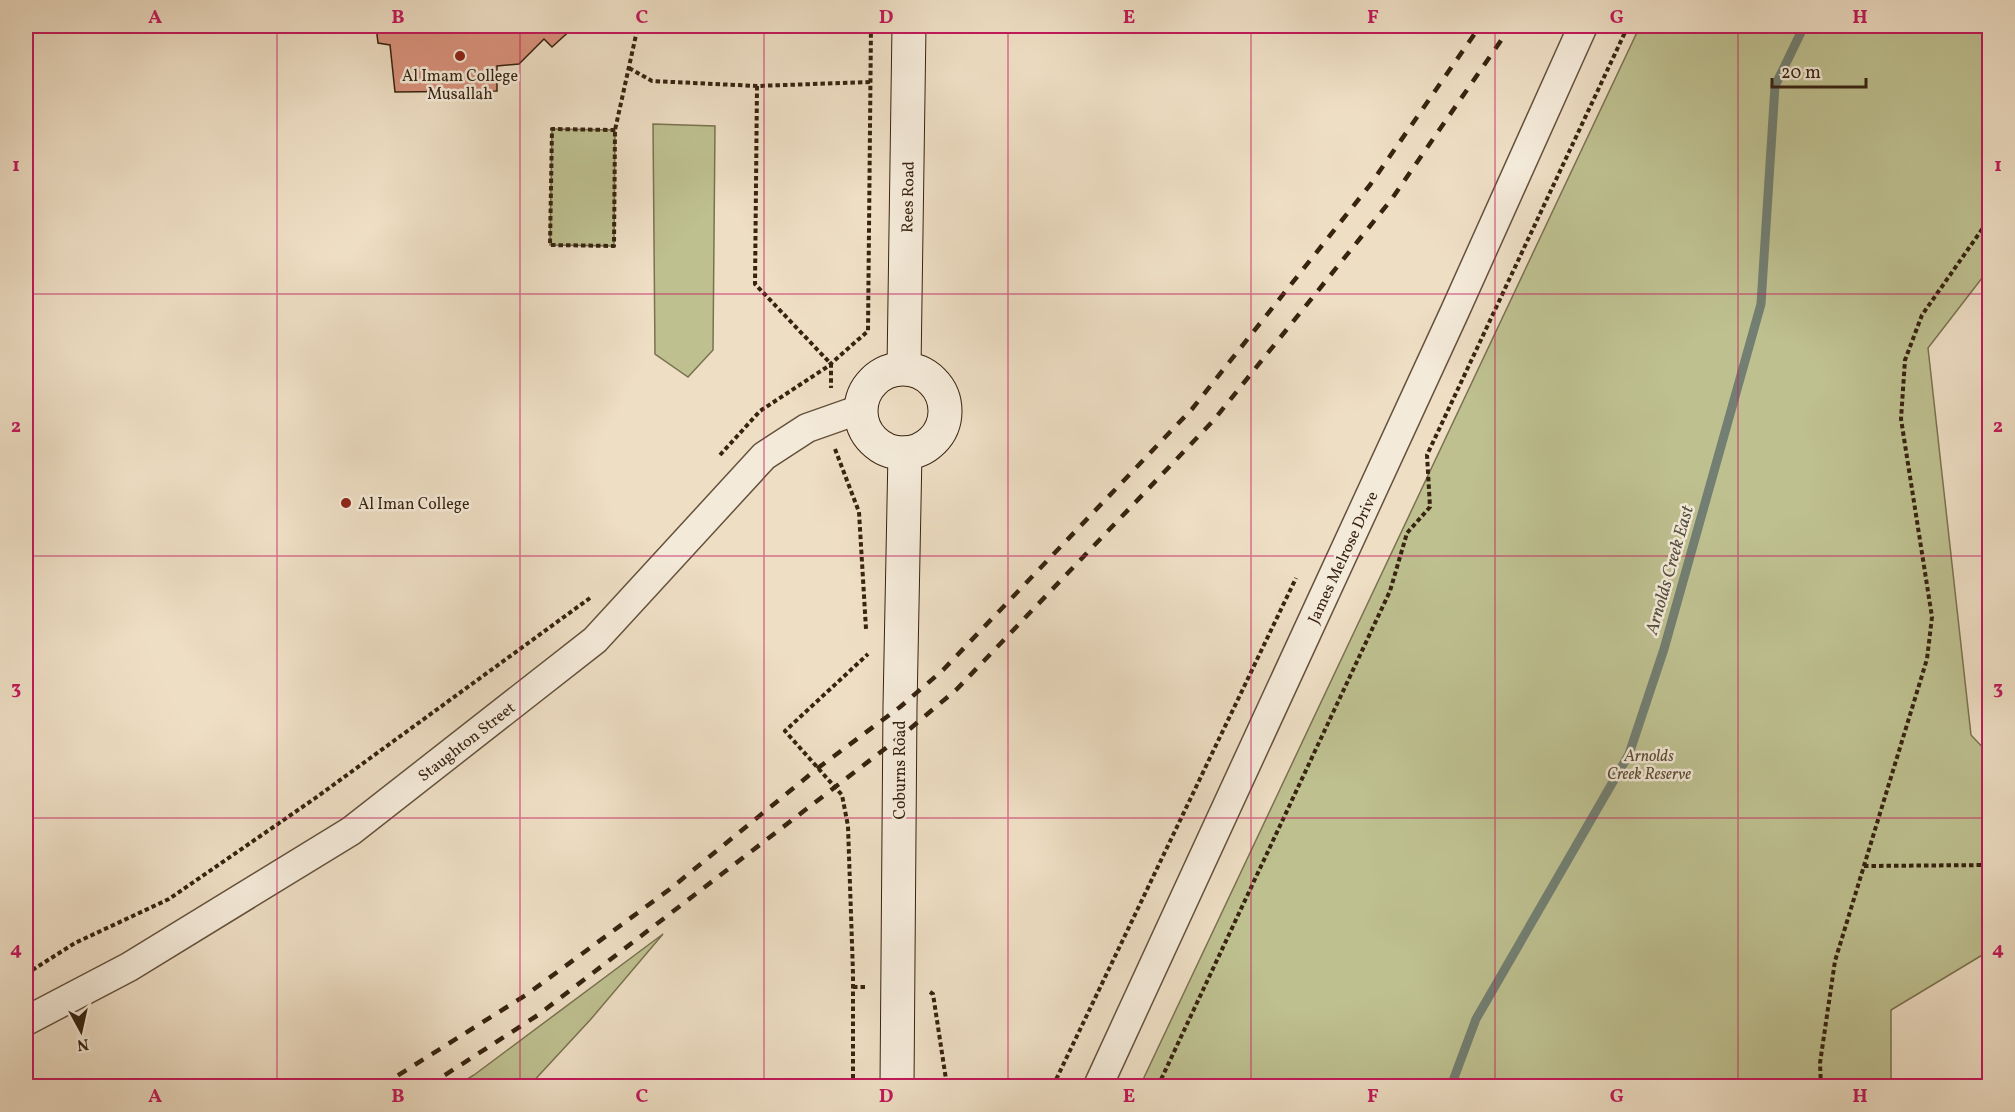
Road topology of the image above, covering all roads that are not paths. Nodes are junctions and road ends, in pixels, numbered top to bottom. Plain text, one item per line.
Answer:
1 (909, 26) edge
2 (1583, 26) edge
3 (904, 368) junction
4 (847, 414) junction
5 (904, 453) junction
6 (26, 1021) edge
7 (897, 1086) edge
8 (1098, 1086) edge

1 - 3 street, Rees Road
2 - 8 street, James Melrose Drive
3 - 4 street
3 - 5 street
4 - 5 street
4 - 6 street, Staughton Street
5 - 7 street, Coburns Road

